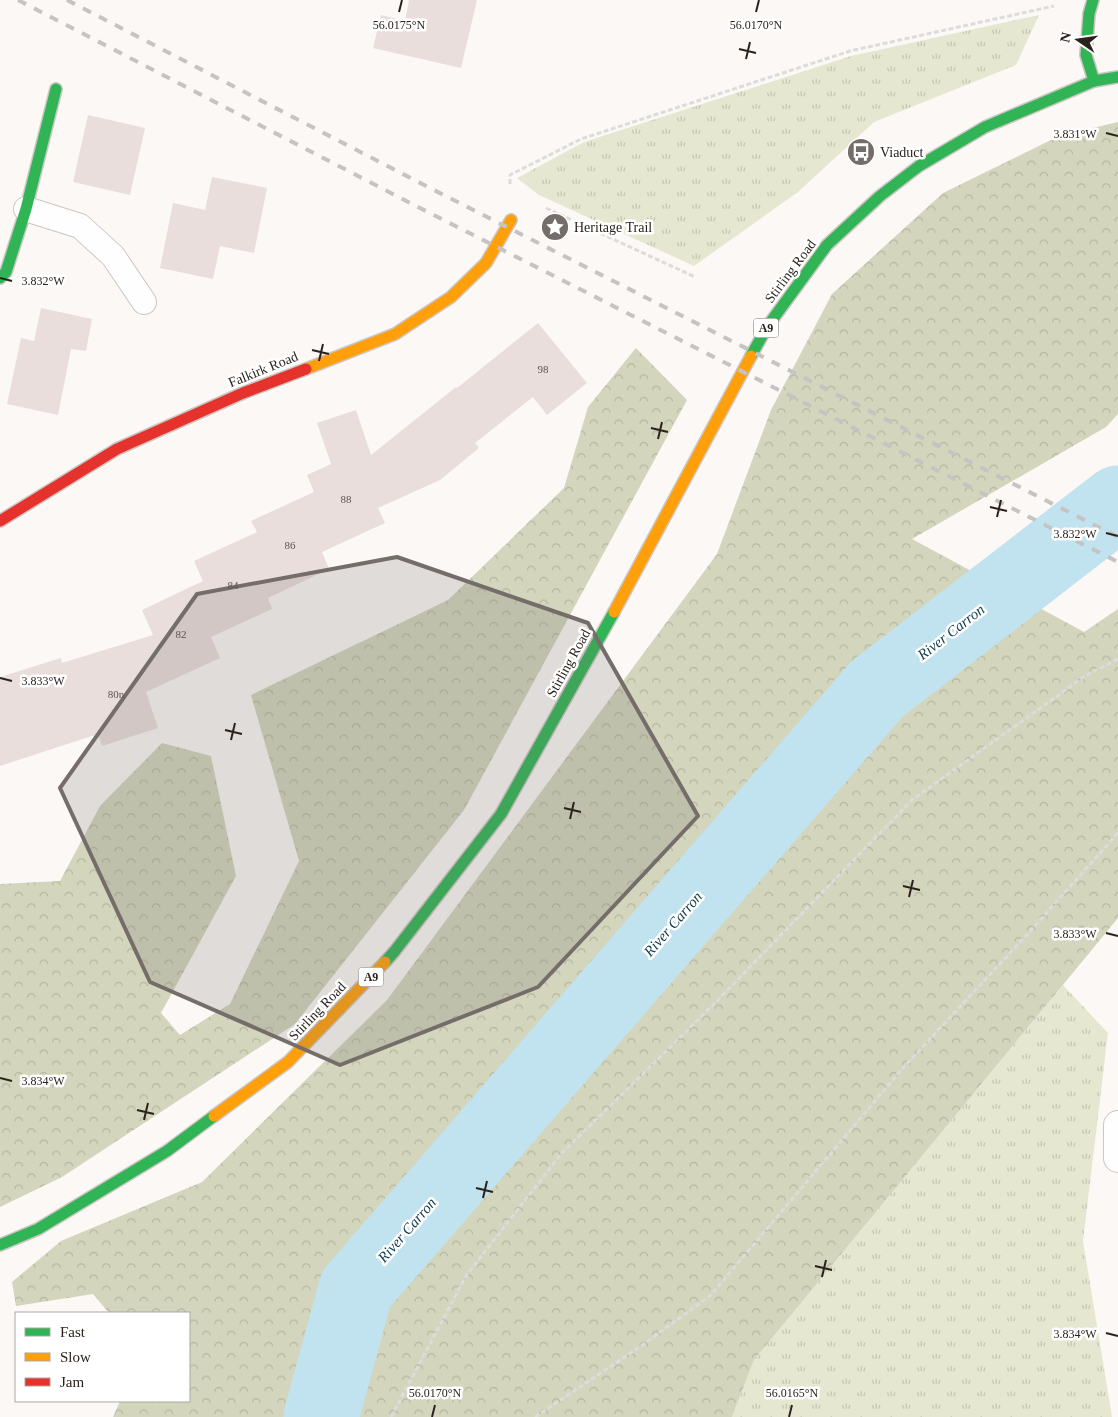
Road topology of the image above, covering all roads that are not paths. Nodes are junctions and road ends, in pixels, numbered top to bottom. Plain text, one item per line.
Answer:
1 (1093, 0) edge
2 (1118, 77) edge
3 (1094, 81) junction
4 (56, 88) dead end
5 (26, 209) junction
6 (511, 220) road end
7 (0, 278) edge
8 (144, 302) dead end
9 (0, 521) edge
10 (1118, 1125) edge
11 (1118, 1158) edge
12 (0, 1245) edge

1 - 3 main road
2 - 3 main road, Stirling Road / A9
3 - 12 main road, Stirling Road / A9
4 - 5 main road
5 - 7 main road
5 - 8 lane
6 - 9 main road, Falkirk Road
10 - 11 street

